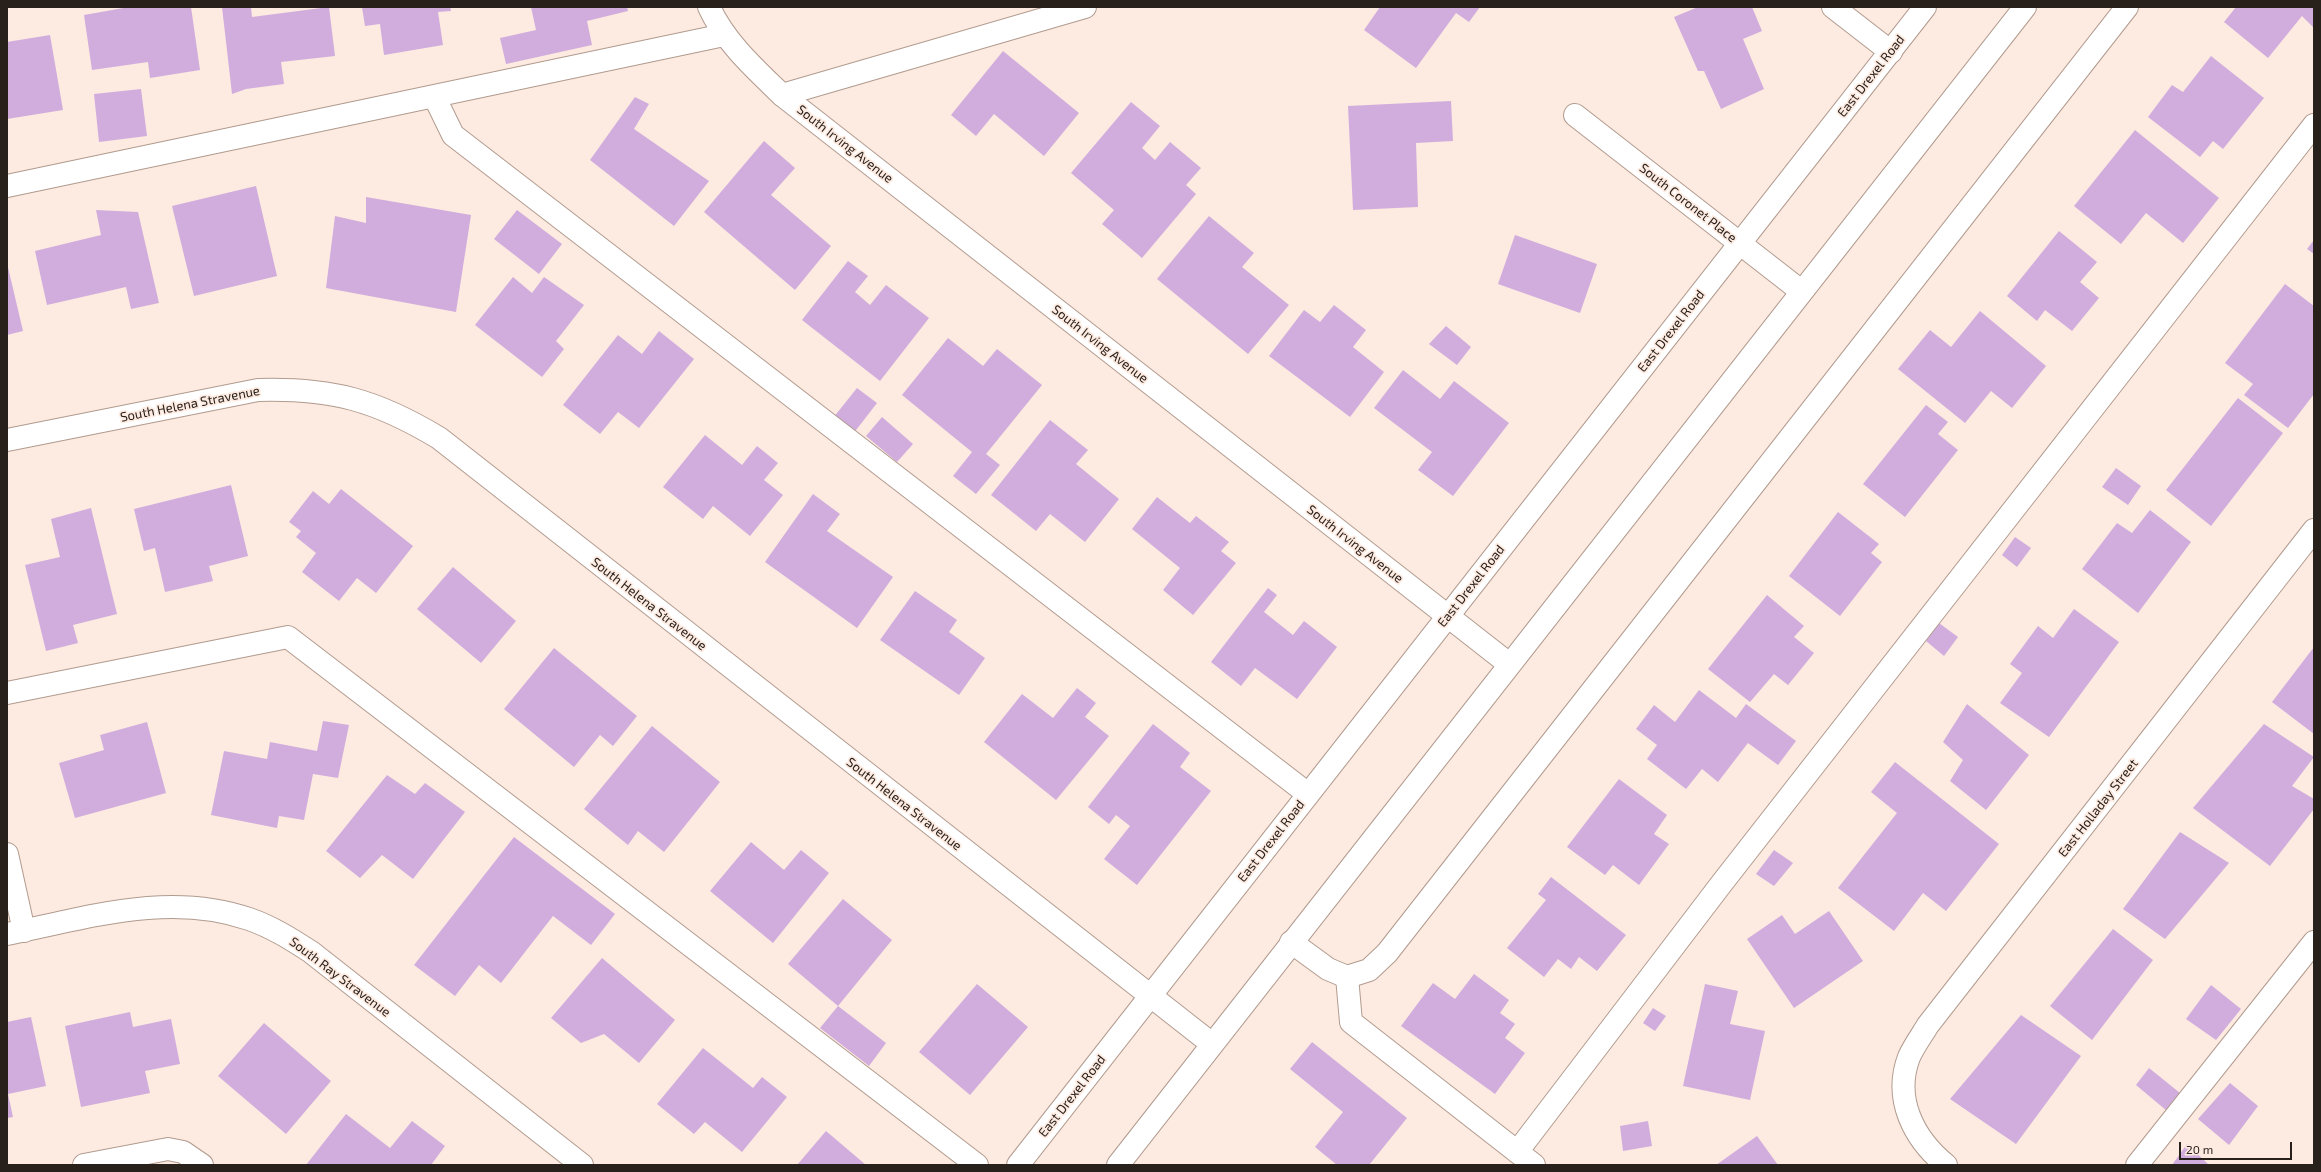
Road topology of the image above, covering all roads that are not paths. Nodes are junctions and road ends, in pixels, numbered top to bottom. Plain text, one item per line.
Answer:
1 (709, 7) edge
2 (1085, 7) edge
3 (1833, 7) edge
4 (1925, 7) edge
5 (2025, 7) edge
6 (2128, 7) edge
7 (724, 35) junction
8 (1891, 52) junction
9 (782, 94) junction
10 (434, 96) junction
11 (1575, 115) dead end
12 (2314, 125) edge
13 (7, 186) edge
14 (1740, 243) junction
15 (1802, 292) junction
16 (7, 440) edge
17 (2314, 530) edge
18 (1448, 617) junction
19 (1509, 664) junction
20 (7, 693) edge
21 (1308, 794) junction
22 (7, 854) edge
23 (15, 933) edge
24 (1291, 942) junction
25 (2314, 942) edge
26 (1347, 977) junction
27 (1149, 996) junction
28 (1212, 1044) junction
29 (1525, 1158) edge
30 (84, 1165) edge
31 (202, 1165) edge
32 (582, 1165) edge
33 (977, 1165) edge
34 (1018, 1165) edge
35 (1118, 1165) edge
36 (1946, 1165) edge
37 (2137, 1165) edge

1 - 7 street, South Irving Avenue
2 - 9 street
3 - 8 street
4 - 8 street, East Drexel Road
5 - 15 street
6 - 26 street
7 - 9 street, South Irving Avenue
7 - 10 street
8 - 14 street, East Drexel Road
9 - 18 street, South Irving Avenue
10 - 13 street
10 - 21 street
11 - 14 street, South Coronet Place
12 - 29 street
14 - 15 street, South Coronet Place
14 - 18 street, East Drexel Road
15 - 19 street
16 - 27 street, South Helena Stravenue
17 - 36 street, East Holladay Street
18 - 19 street, South Irving Avenue
18 - 21 street, East Drexel Road
19 - 24 street
20 - 33 street
21 - 27 street, East Drexel Road
22 - 23 street
23 - 32 street, South Ray Stravenue
24 - 26 street
24 - 28 street
25 - 37 street
26 - 29 street
27 - 28 street, South Helena Stravenue
27 - 34 street, East Drexel Road
28 - 35 street
30 - 31 street

